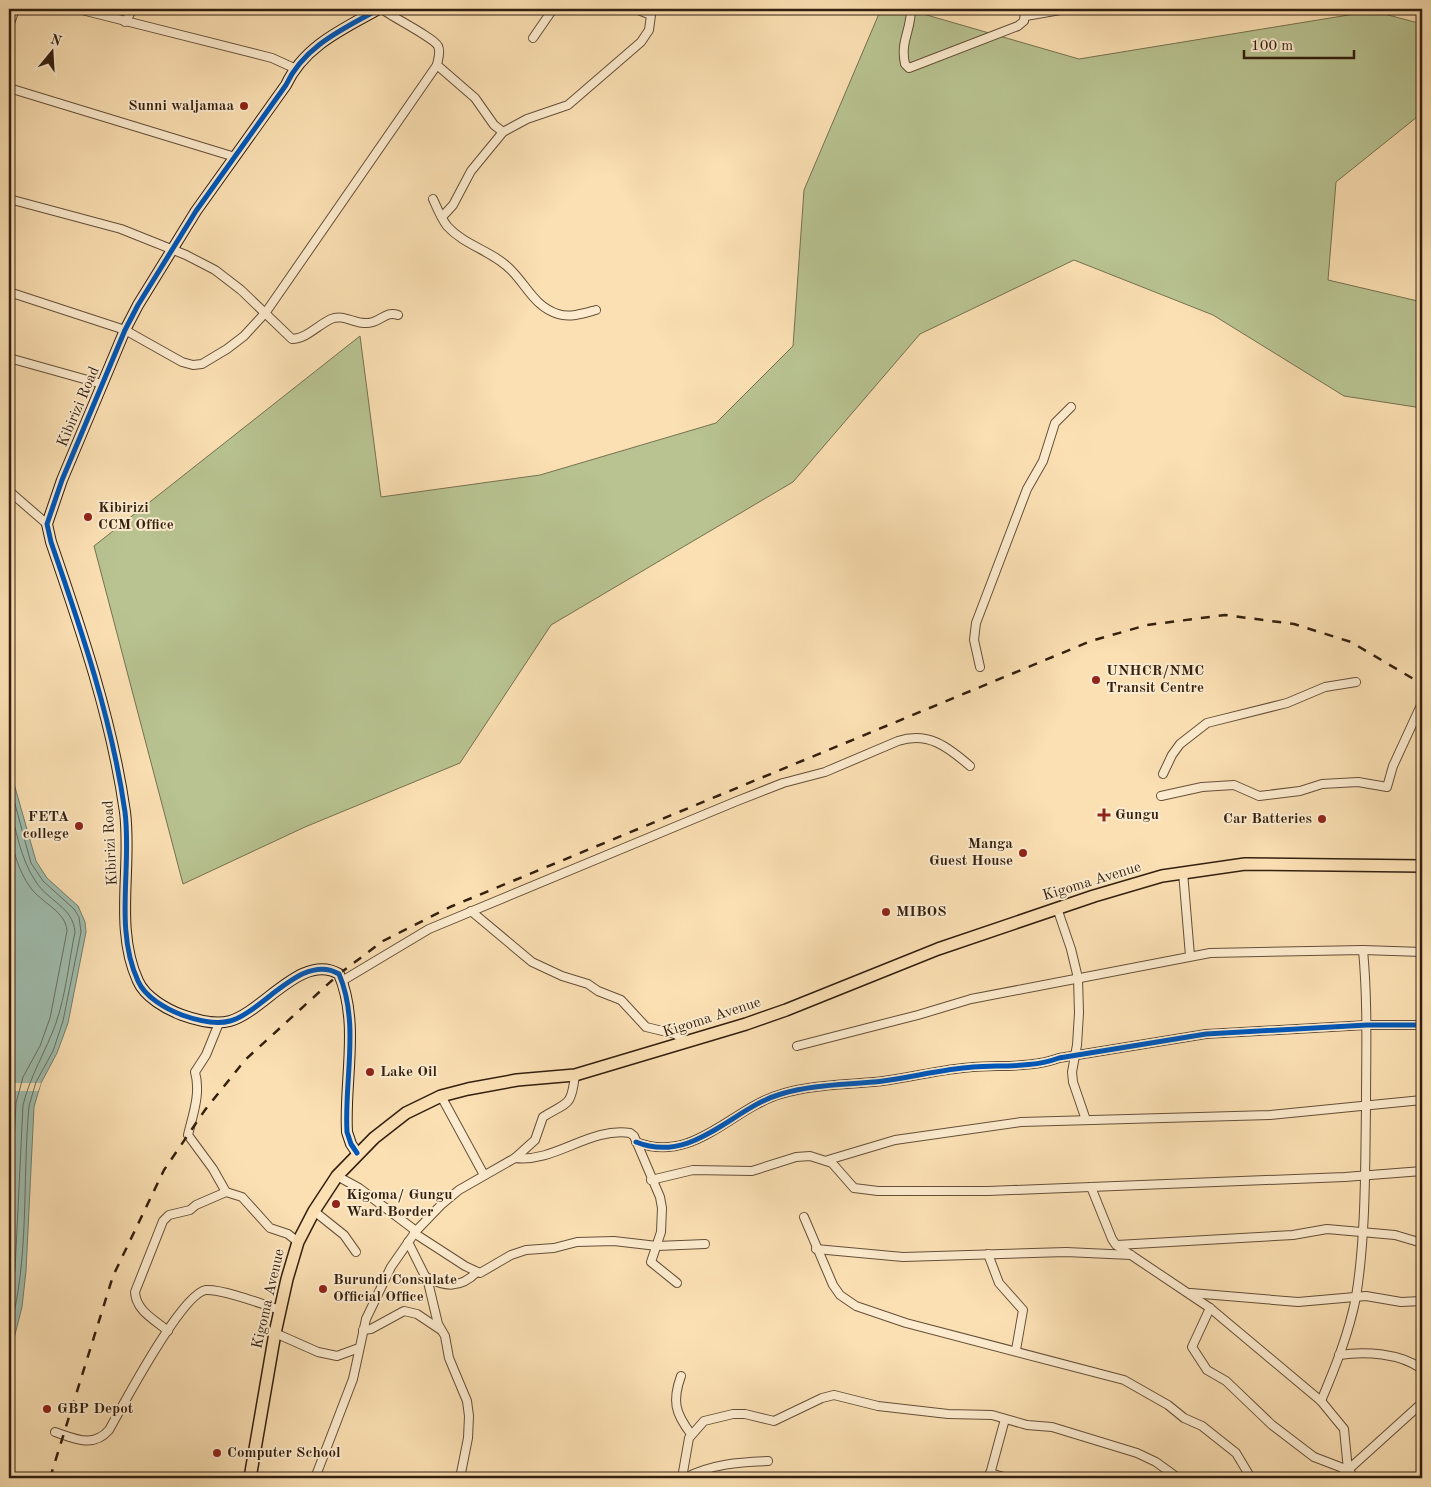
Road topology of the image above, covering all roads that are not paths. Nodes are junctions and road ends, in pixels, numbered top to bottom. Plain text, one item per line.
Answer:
1 (15, 9) edge
2 (78, 9) edge
3 (133, 9) edge
4 (380, 9) edge
5 (553, 9) edge
6 (636, 9) edge
7 (910, 9) edge
8 (1066, 9) edge
9 (1026, 13) edge
10 (125, 22) junction
11 (9, 26) edge
12 (532, 38) dead end
13 (437, 65) junction
14 (294, 68) junction
15 (9, 88) edge
16 (503, 132) junction
17 (235, 157) junction
18 (9, 199) edge
19 (433, 199) dead end
20 (442, 217) junction
21 (172, 248) junction
22 (9, 292) edge
23 (596, 310) dead end
24 (266, 312) junction
25 (398, 315) dead end
26 (125, 330) junction
27 (9, 358) edge
28 (102, 384) junction
29 (1071, 406) dead end
30 (9, 491) edge
31 (48, 524) junction
32 (980, 667) dead end
33 (1356, 682) dead end
34 (1422, 702) edge
35 (970, 766) dead end
36 (1163, 774) dead end
37 (1161, 796) dead end
38 (1422, 866) edge
39 (1183, 872) junction
40 (1057, 908) junction
41 (471, 911) junction
42 (1364, 950) junction
43 (1422, 952) edge
44 (1190, 956) junction
45 (1078, 978) junction
46 (342, 982) junction
47 (219, 1023) junction
48 (1366, 1025) junction
49 (1422, 1026) edge
50 (687, 1042) junction
51 (797, 1046) dead end
52 (1076, 1055) junction
53 (575, 1075) junction
54 (441, 1096) junction
55 (1422, 1100) edge
56 (1366, 1105) junction
57 (1086, 1120) junction
58 (636, 1142) junction
59 (357, 1153) junction
60 (515, 1158) junction
61 (828, 1160) junction
62 (1422, 1171) edge
63 (484, 1175) junction
64 (1366, 1175) junction
65 (337, 1176) junction
66 (651, 1180) junction
67 (1091, 1187) junction
68 (226, 1192) junction
69 (314, 1211) junction
70 (804, 1217) dead end
71 (1362, 1231) junction
72 (415, 1232) junction
73 (298, 1242) junction
74 (408, 1242) junction
75 (1422, 1243) edge
76 (705, 1244) dead end
77 (1116, 1245) junction
78 (657, 1246) junction
79 (816, 1249) junction
80 (356, 1252) dead end
81 (988, 1254) junction
82 (1131, 1255) junction
83 (477, 1272) junction
84 (426, 1277) junction
85 (677, 1283) dead end
86 (1190, 1293) junction
87 (1356, 1297) junction
88 (1422, 1301) edge
89 (1210, 1308) junction
90 (280, 1310) junction
91 (168, 1330) junction
92 (363, 1330) junction
93 (443, 1332) junction
94 (275, 1334) junction
95 (359, 1348) junction
96 (1016, 1350) junction
97 (1339, 1355) junction
98 (1422, 1370) edge
99 (681, 1376) dead end
100 (1322, 1401) junction
101 (1422, 1403) edge
102 (1006, 1420) junction
103 (55, 1432) dead end
104 (691, 1434) junction
105 (768, 1461) dead end
106 (1348, 1470) junction
107 (989, 1476) edge
108 (250, 1478) edge
109 (315, 1478) edge
110 (460, 1478) edge
111 (684, 1478) edge
112 (1007, 1478) edge
113 (1178, 1478) edge
114 (1251, 1478) edge
115 (1339, 1478) edge
116 (1355, 1478) edge

1 - 11 street
2 - 10 street
3 - 10 street
4 - 13 street
4 - 14 street, Kibirizi Road
5 - 12 street
6 - 16 street
7 - 9 street
8 - 9 street
10 - 14 street
13 - 16 street
13 - 24 street
14 - 17 street, Kibirizi Road
15 - 17 street
16 - 20 street
17 - 21 street, Kibirizi Road
18 - 21 street
19 - 20 street
20 - 23 street
21 - 24 street
21 - 26 street, Kibirizi Road
22 - 26 street
24 - 25 street
24 - 26 street
26 - 28 street, Kibirizi Road
27 - 28 street
28 - 31 street, Kibirizi Road
29 - 32 street
30 - 31 street
31 - 47 street, Kibirizi Road
33 - 36 street
34 - 37 street
35 - 41 street
38 - 39 main road, Kigoma Avenue
39 - 40 main road, Kigoma Avenue
39 - 44 street
40 - 45 street
40 - 50 main road, Kigoma Avenue
41 - 46 street
41 - 50 street
42 - 43 street
42 - 44 street
42 - 48 street
44 - 45 street
45 - 51 street
45 - 52 street
46 - 47 street
46 - 59 street
47 - 68 street
48 - 49 street
48 - 52 street
48 - 56 street
50 - 53 main road, Kigoma Avenue
52 - 57 street
52 - 58 street
53 - 54 main road, Kigoma Avenue
53 - 60 street
54 - 59 main road, Kigoma Avenue
54 - 63 street
55 - 56 street
56 - 57 street
56 - 64 street
57 - 61 street
58 - 60 street
58 - 66 street
59 - 65 main road, Kigoma Avenue
60 - 63 street
61 - 66 street
61 - 67 street
62 - 64 street
63 - 72 street
64 - 67 street
64 - 71 street
65 - 69 main road, Kigoma Avenue
65 - 72 street
66 - 78 street
67 - 77 street
68 - 73 street
68 - 91 street
69 - 73 main road, Kigoma Avenue
69 - 80 street
70 - 79 street
71 - 75 street
71 - 77 street
71 - 87 street
72 - 74 street
72 - 83 street
73 - 90 main road, Kigoma Avenue
74 - 84 street
74 - 92 street
76 - 78 street
77 - 82 street
78 - 83 street
78 - 85 street
79 - 81 street
79 - 96 street
81 - 82 street
81 - 96 street
82 - 86 street
83 - 84 street
84 - 93 street
86 - 87 street
86 - 89 street
87 - 88 street
87 - 97 street
89 - 100 street
89 - 106 street
90 - 91 street
90 - 94 main road, Kigoma Avenue
91 - 103 street
92 - 93 street
92 - 95 street
93 - 110 street
94 - 95 street
94 - 108 main road, Kigoma Avenue
95 - 109 street
96 - 114 street
97 - 98 street
97 - 100 street
99 - 104 street
100 - 106 street
101 - 106 street
102 - 104 street
102 - 107 street
102 - 113 street
104 - 111 street
105 - 111 street
106 - 115 street
106 - 116 street
107 - 112 street

